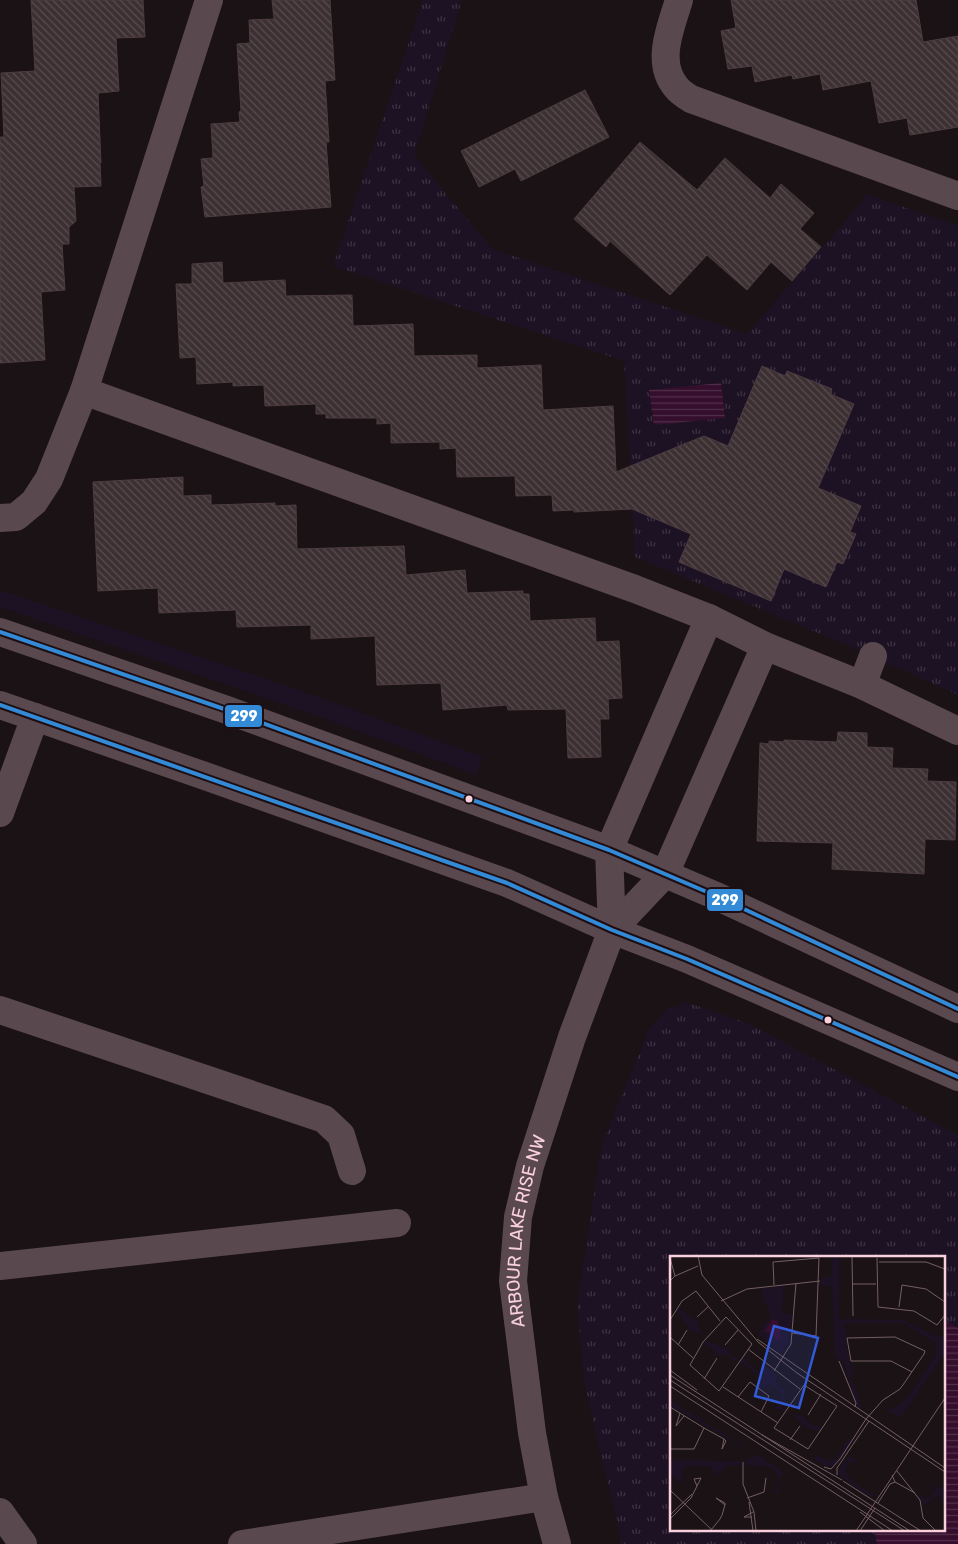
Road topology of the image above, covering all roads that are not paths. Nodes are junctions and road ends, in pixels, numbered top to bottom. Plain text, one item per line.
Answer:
1 (209, 0) edge
2 (679, 0) edge
3 (958, 196) edge
4 (84, 391) junction
5 (0, 518) edge
6 (709, 618) junction
7 (0, 632) edge
8 (766, 646) junction
9 (873, 656) dead end
10 (862, 685) junction
11 (0, 705) edge
12 (35, 717) junction
13 (958, 731) edge
14 (0, 813) edge
15 (610, 850) junction
16 (666, 874) junction
17 (612, 930) junction
18 (958, 1009) edge
19 (0, 1010) edge
20 (958, 1076) edge
21 (352, 1171) dead end
22 (397, 1223) dead end
23 (0, 1266) edge
24 (544, 1497) junction
25 (0, 1512) edge
26 (23, 1544) edge
27 (242, 1544) edge
28 (557, 1544) edge

1 - 4 street
2 - 3 street
4 - 5 street
4 - 6 street
6 - 8 street
6 - 15 street
7 - 15 street
8 - 10 street
8 - 16 street
9 - 10 street
10 - 13 street
11 - 12 street
12 - 14 street
12 - 17 street
15 - 16 street
15 - 17 street
16 - 17 street
16 - 18 street
17 - 20 street
17 - 24 street, ARBOUR LAKE RISE NW
19 - 21 street
22 - 23 street
24 - 27 street
24 - 28 street, ARBOUR LAKE RISE NW
25 - 26 street

